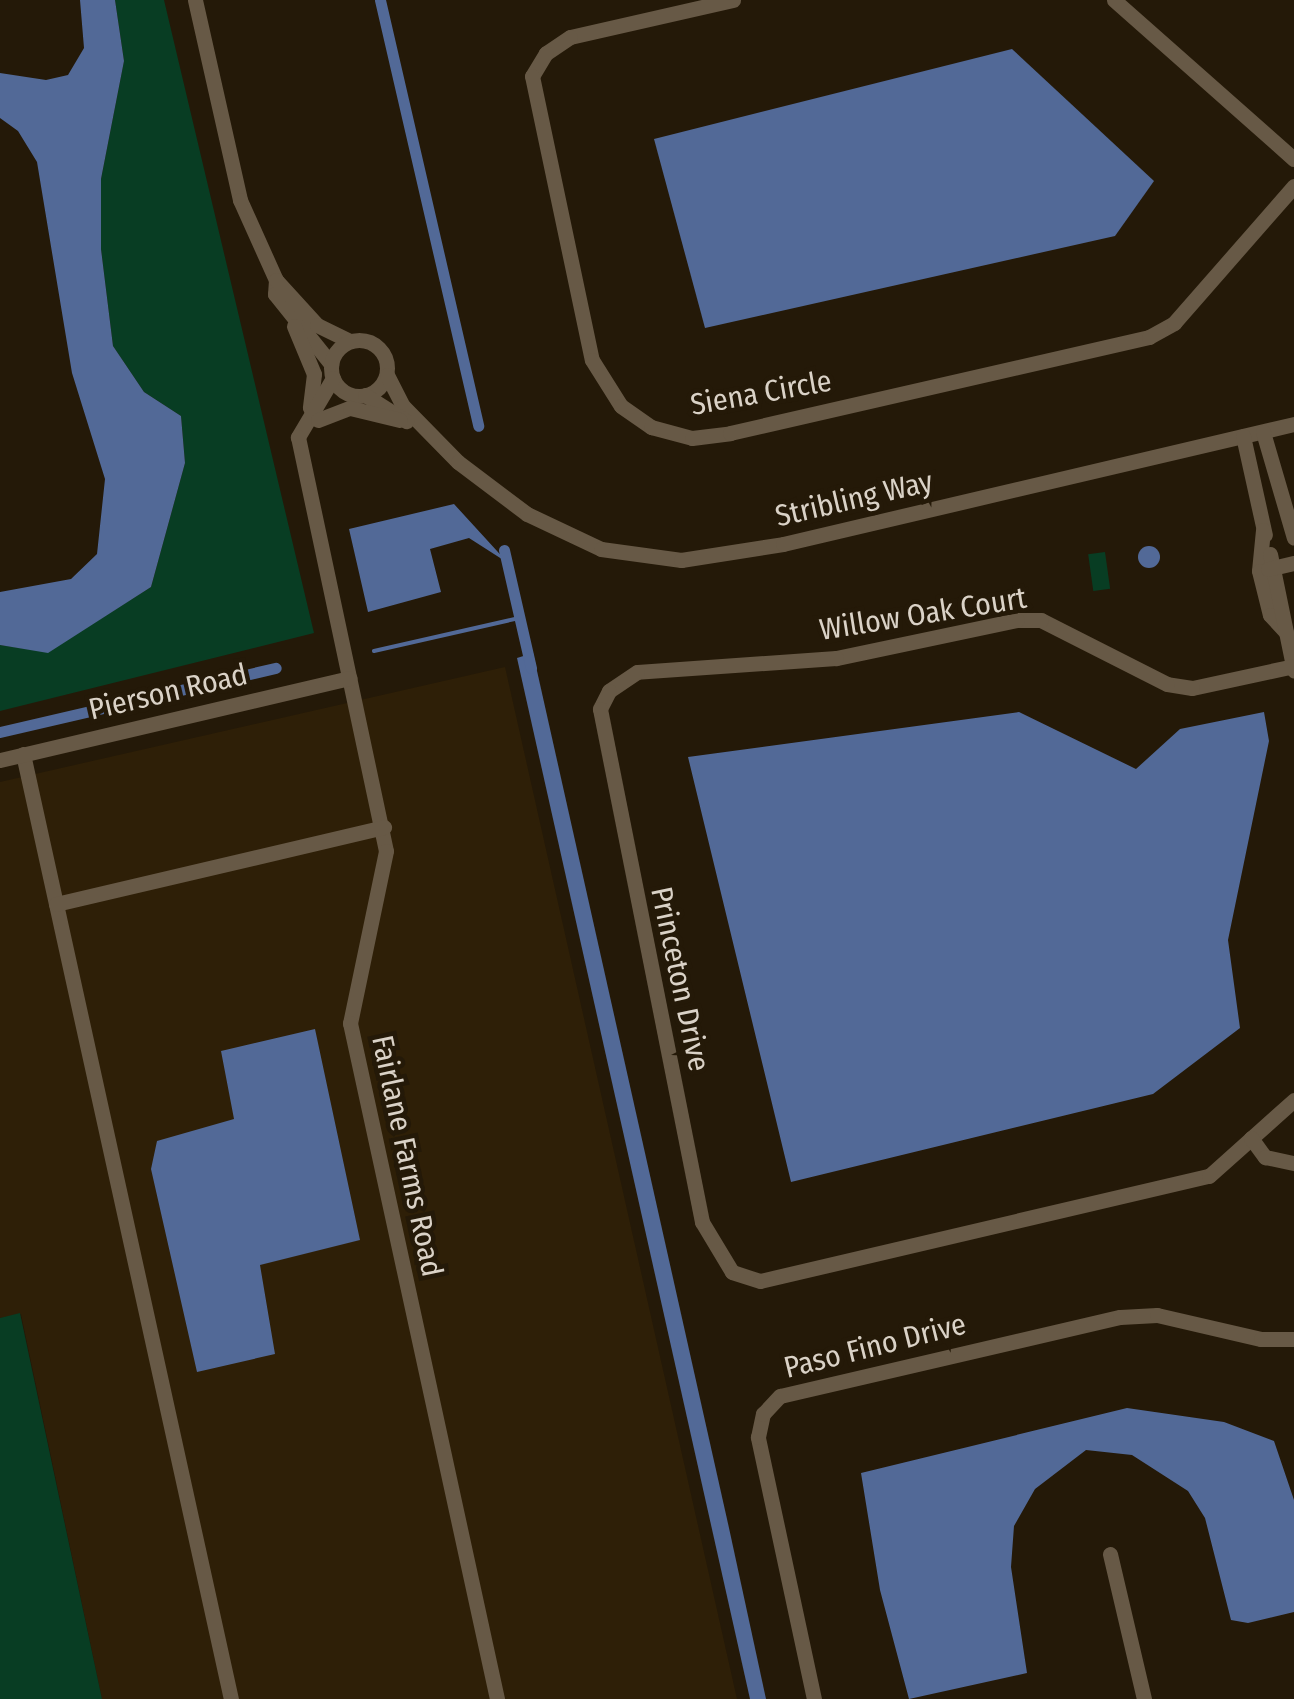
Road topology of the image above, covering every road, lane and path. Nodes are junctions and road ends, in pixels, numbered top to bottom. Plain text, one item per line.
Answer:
1 (194, 0) edge
2 (733, 0) edge
3 (1125, 4) edge
4 (1294, 159) edge
5 (1294, 186) edge
6 (276, 280) junction
7 (280, 300) junction
8 (350, 341) junction
9 (332, 371) junction
10 (387, 376) junction
11 (358, 395) junction
12 (312, 419) junction
13 (407, 423) junction
14 (1294, 424) edge
15 (1262, 432) junction
16 (1243, 436) junction
17 (449, 452) junction
18 (1294, 538) edge
19 (1266, 553) junction
20 (1294, 567) edge
21 (1294, 668) edge
22 (349, 678) junction
23 (609, 691) joint
24 (23, 754) junction
25 (0, 760) edge
26 (384, 828) junction
27 (56, 904) junction
28 (1294, 1100) edge
29 (1251, 1138) junction
30 (1294, 1163) edge
31 (1294, 1339) edge
32 (1110, 1554) dead end
33 (231, 1699) edge
34 (497, 1699) edge
35 (814, 1699) edge
36 (1144, 1699) edge

1 - 6 street
2 - 5 street, Siena Circle
3 - 4 street
6 - 7 street
6 - 8 street
7 - 9 street
7 - 12 street
8 - 9 street
8 - 10 street
9 - 11 street
9 - 12 street, Fairlane Farms Road
10 - 11 street
10 - 17 street, Stribling Way
11 - 12 street, Fairlane Farms Road
11 - 13 street, Stribling Way
12 - 13 street
12 - 22 street, Fairlane Farms Road
13 - 17 street, Stribling Way
14 - 15 street, Stribling Way
15 - 16 street, Stribling Way
15 - 18 street
16 - 17 street, Stribling Way
16 - 19 street
19 - 20 street
19 - 21 street
21 - 23 street, Willow Oak Court
22 - 24 street, Pierson Road
22 - 26 street, Fairlane Farms Road
23 - 29 street, Princeton Drive
24 - 25 street, Pierson Road
24 - 27 street
26 - 27 street
26 - 34 street, Fairlane Farms Road
27 - 33 street
28 - 29 street
29 - 30 street
31 - 35 street, Paso Fino Drive
32 - 36 street

